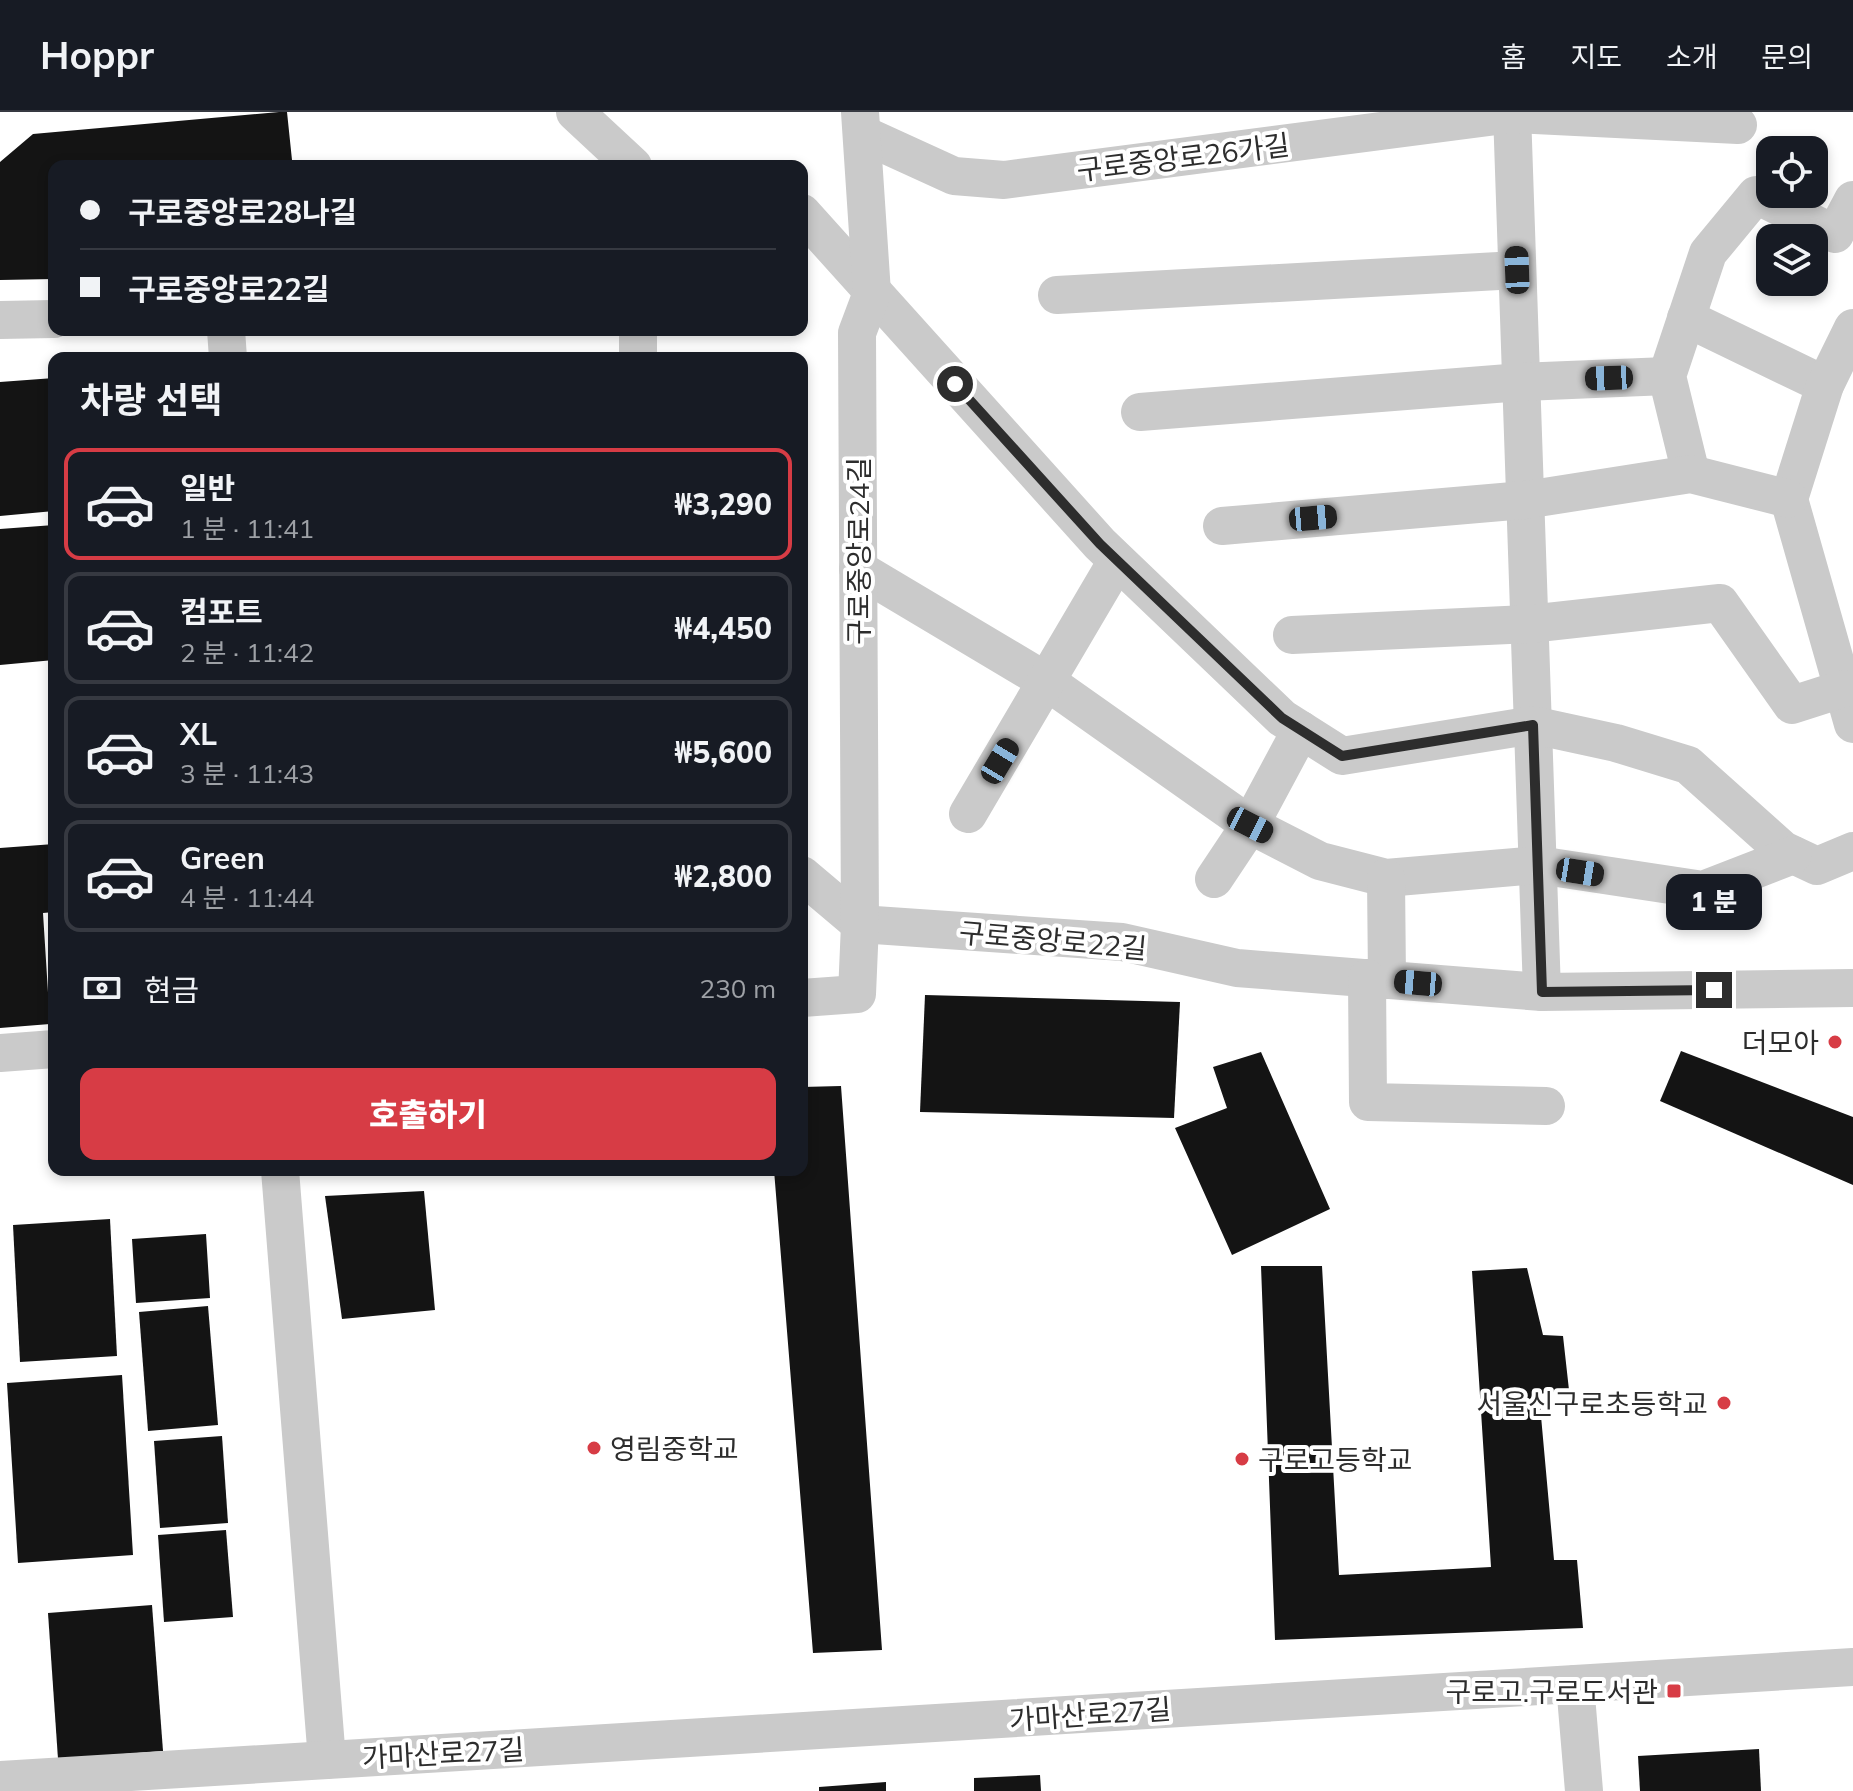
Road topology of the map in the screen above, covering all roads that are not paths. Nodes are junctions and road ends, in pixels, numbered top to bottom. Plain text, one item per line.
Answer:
1 (575, 112) edge
2 (1512, 113) edge
3 (861, 123) edge
4 (1738, 125) dead end
5 (627, 160) edge
6 (1853, 200) edge
7 (808, 220) edge
8 (1517, 270) junction
9 (872, 293) junction
10 (1057, 295) dead end
11 (1686, 318) junction
12 (48, 319) edge
13 (0, 320) edge
14 (1853, 328) edge
15 (1667, 376) junction
16 (1521, 382) junction
17 (1825, 385) junction
18 (1140, 412) dead end
19 (1691, 474) junction
20 (1789, 499) junction
21 (1525, 500) junction
22 (1222, 526) dead end
23 (1117, 561) junction
24 (858, 569) junction
25 (1529, 624) junction
26 (1292, 635) dead end
27 (1046, 681) junction
28 (1848, 706) edge
29 (1533, 725) junction
30 (1301, 730) junction
31 (968, 814) dead end
32 (1250, 825) junction
33 (1853, 851) edge
34 (1793, 855) junction
35 (1538, 865) junction
36 (1386, 878) junction
37 (1214, 879) dead end
38 (808, 880) edge
39 (860, 924) junction
40 (1377, 979) junction
41 (1853, 988) edge
42 (1542, 992) junction
43 (808, 998) edge
44 (48, 1049) edge
45 (0, 1053) edge
46 (1546, 1106) dead end
47 (280, 1176) edge
48 (1853, 1667) edge
49 (1575, 1684) junction
50 (327, 1760) junction
51 (0, 1780) edge
52 (1584, 1791) edge

1 - 5 street
2 - 3 street, 구로중앙로26가길
2 - 4 street, 구로중앙로26가길
2 - 8 street
3 - 9 street, 구로중앙로24길
6 - 11 street
7 - 9 street
8 - 10 street
8 - 16 street
9 - 23 street
9 - 24 street, 구로중앙로24길
11 - 15 street
11 - 17 street
12 - 13 street
14 - 17 street
15 - 16 street
15 - 19 street
16 - 18 street
16 - 21 street
17 - 20 street
19 - 20 street
19 - 21 street
20 - 28 street
21 - 22 street
21 - 25 street
23 - 27 street
23 - 30 street
24 - 27 street
24 - 39 street, 구로중앙로24길
25 - 26 street
25 - 28 street
25 - 29 street
27 - 31 street
27 - 32 street
29 - 30 street
29 - 34 street
29 - 35 street
30 - 32 street
32 - 36 street
32 - 37 street
33 - 34 street
34 - 35 street
35 - 36 street
35 - 42 street
36 - 40 street
38 - 39 street
39 - 40 street, 구로중앙로22길
39 - 43 street, 구로중앙로24길
40 - 42 street, 구로중앙로22길
40 - 46 street
41 - 42 street, 구로중앙로22길
44 - 45 street
47 - 50 street, 가마산로27길
48 - 49 street, 가마산로27길
49 - 50 street, 가마산로27길
49 - 52 street
50 - 51 street, 가마산로27길

